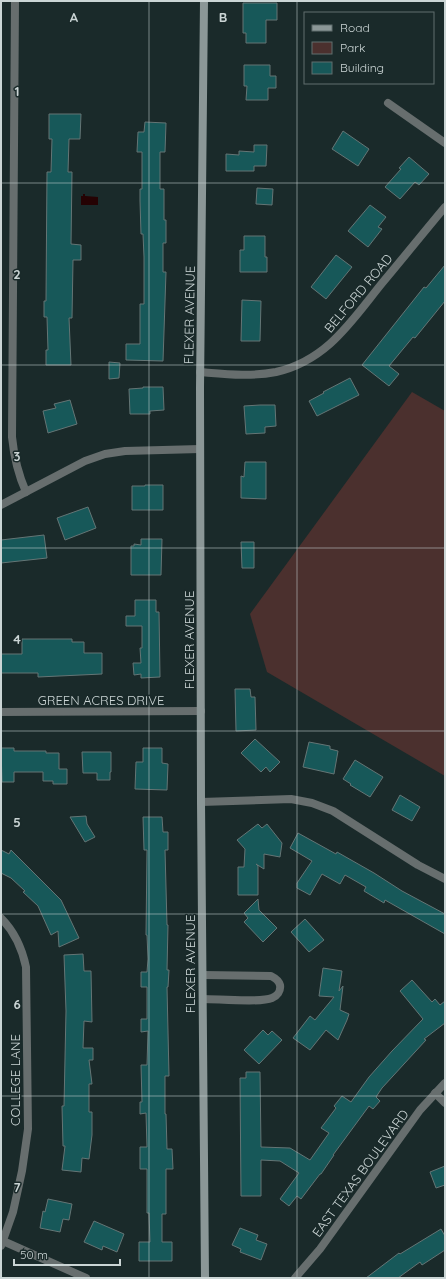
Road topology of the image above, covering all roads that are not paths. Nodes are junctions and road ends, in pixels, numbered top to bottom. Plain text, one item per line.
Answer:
1 (15, 1) edge
2 (204, 1) edge
3 (388, 103) dead end
4 (445, 143) edge
5 (445, 207) edge
6 (200, 372) junction
7 (200, 449) junction
8 (26, 492) junction
9 (1, 505) edge
10 (201, 711) junction
11 (1, 712) edge
12 (201, 802) junction
13 (445, 879) edge
14 (1, 918) edge
15 (202, 975) junction
16 (203, 999) junction
17 (445, 1083) edge
18 (434, 1093) junction
19 (445, 1103) edge
20 (2, 1244) edge
21 (86, 1278) edge
22 (205, 1278) edge
23 (295, 1278) edge

1 - 8 street
2 - 6 street, FLEXER AVENUE
3 - 4 street
5 - 6 street, BELFORD ROAD
6 - 7 street, FLEXER AVENUE
7 - 8 street
7 - 10 street, FLEXER AVENUE
8 - 9 street
10 - 11 street, GREEN ACRES DRIVE
10 - 12 street, FLEXER AVENUE
12 - 13 street
12 - 15 street, FLEXER AVENUE
14 - 20 street, COLLEGE LANE
15 - 16 street, FLEXER AVENUE
15 - 16 street
16 - 22 street, FLEXER AVENUE
17 - 18 street, EAST TEXAS BOULEVARD
18 - 19 street
18 - 23 street, EAST TEXAS BOULEVARD
20 - 21 street

